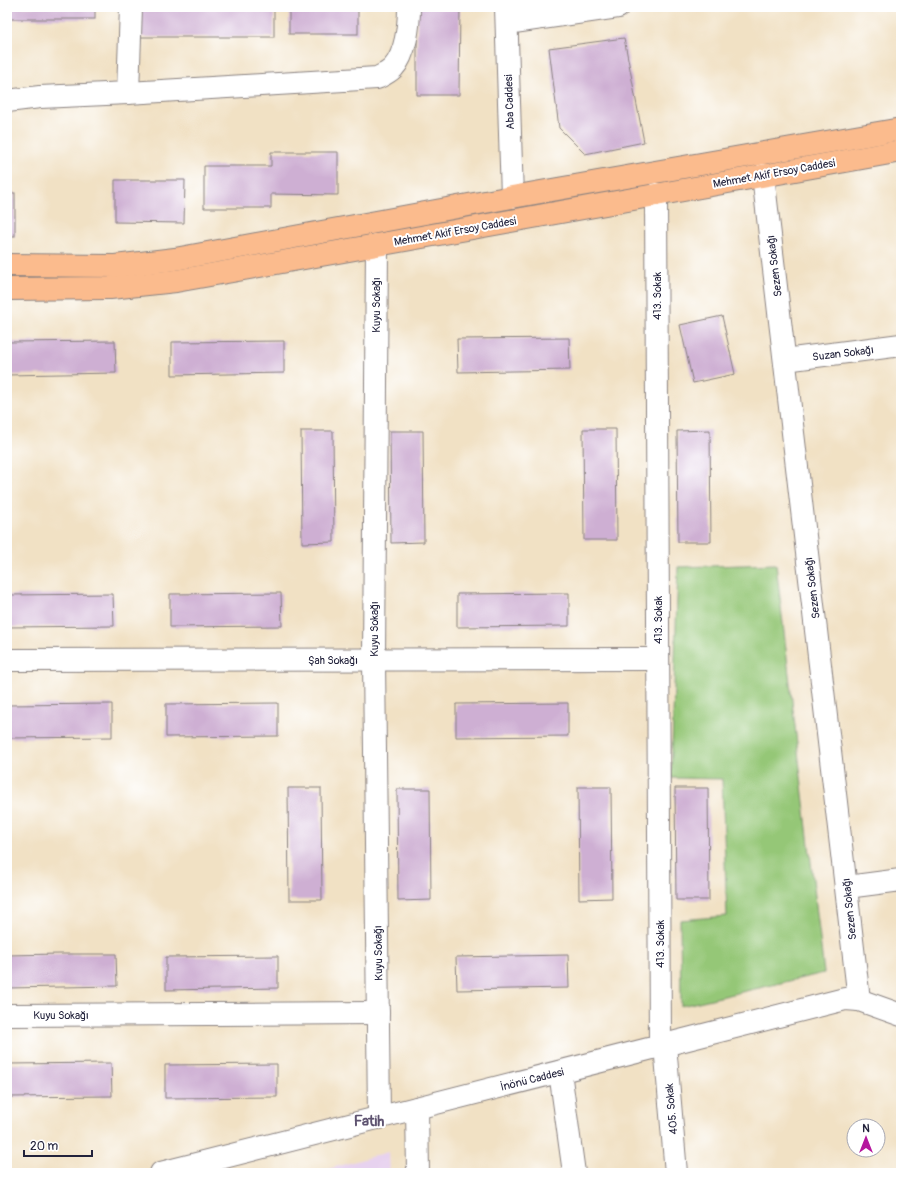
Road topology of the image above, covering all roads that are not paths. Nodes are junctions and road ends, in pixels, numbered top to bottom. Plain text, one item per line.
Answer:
1 (131, 7) edge
2 (409, 7) edge
3 (618, 7) edge
4 (506, 15) edge
5 (128, 93) junction
6 (7, 101) edge
7 (901, 129) edge
8 (901, 150) edge
9 (763, 175) junction
10 (656, 194) junction
11 (512, 197) junction
12 (377, 245) junction
13 (7, 265) edge
14 (7, 289) edge
15 (901, 345) edge
16 (785, 360) junction
17 (658, 659) junction
18 (7, 660) edge
19 (374, 660) junction
20 (901, 880) edge
21 (847, 887) junction
22 (859, 1000) junction
23 (378, 1013) junction
24 (7, 1015) edge
25 (901, 1015) edge
26 (663, 1045) junction
27 (560, 1072) junction
28 (417, 1108) junction
29 (379, 1118) junction
30 (161, 1173) edge
31 (418, 1173) edge
32 (574, 1173) edge
33 (676, 1173) edge

1 - 5 street
2 - 5 street
3 - 4 street
4 - 11 street, Aba Caddesi
5 - 6 street
7 - 11 main road, Mehmet Akif Ersoy Caddesi
8 - 9 main road, Mehmet Akif Ersoy Caddesi
9 - 10 main road, Mehmet Akif Ersoy Caddesi
9 - 16 street, Sezen Sokağı
10 - 12 main road, Mehmet Akif Ersoy Caddesi
10 - 17 street, 413. Sokak
11 - 13 main road, Mehmet Akif Ersoy Caddesi
12 - 14 main road, Mehmet Akif Ersoy Caddesi
12 - 19 street, Kuyu Sokağı
15 - 16 street, Suzan Sokağı
16 - 21 street, Sezen Sokağı
17 - 19 street, Şah Sokağı
17 - 26 street, 413. Sokak
18 - 19 street, Şah Sokağı
19 - 23 street, Kuyu Sokağı
20 - 21 street
21 - 22 street, Sezen Sokağı
22 - 25 street, İnönü Caddesi
22 - 26 street, İnönü Caddesi
23 - 24 street, Kuyu Sokağı
23 - 29 street, Kuyu Sokağı
26 - 27 street, İnönü Caddesi
26 - 33 street, 405. Sokak
27 - 28 street, İnönü Caddesi
27 - 32 street
28 - 29 street, İnönü Caddesi
28 - 31 street
29 - 30 street, İnönü Caddesi

